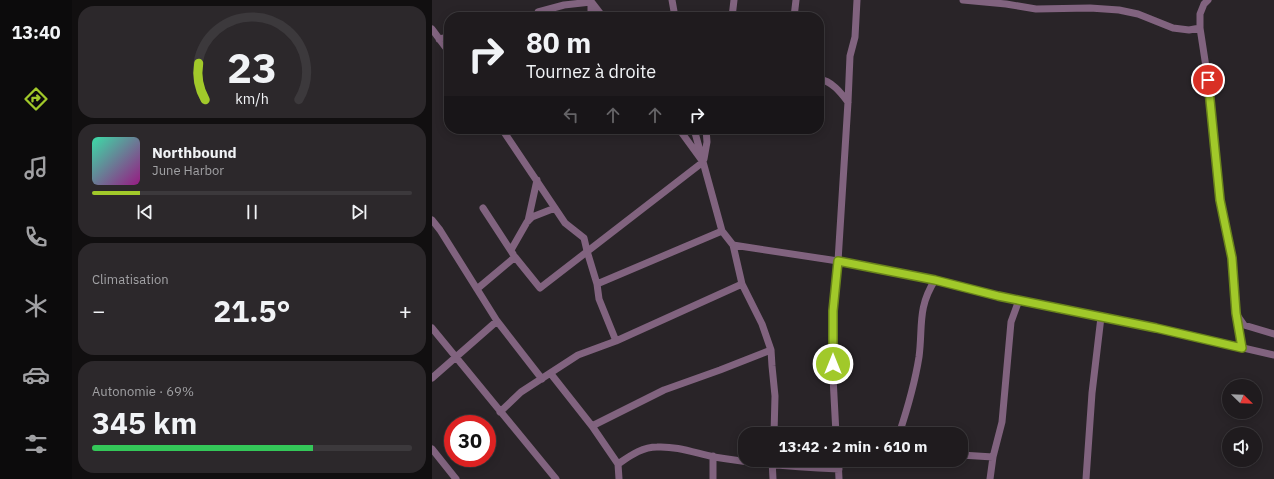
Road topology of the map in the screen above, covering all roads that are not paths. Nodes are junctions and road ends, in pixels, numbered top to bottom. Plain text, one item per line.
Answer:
1 (672, 0) edge
2 (734, 0) edge
3 (796, 0) edge
4 (857, 0) edge
5 (963, 0) edge
6 (1208, 0) edge
7 (590, 1) edge
8 (538, 12) edge
9 (591, 12) edge
10 (599, 12) edge
11 (673, 12) edge
12 (733, 12) edge
13 (795, 12) edge
14 (1200, 28) junction
15 (432, 29) edge
16 (444, 38) edge
17 (439, 39) junction
18 (444, 46) edge
19 (824, 81) edge
20 (848, 102) junction
21 (505, 134) edge
22 (683, 134) edge
23 (695, 134) edge
24 (706, 134) edge
25 (703, 162) junction
26 (537, 180) junction
27 (484, 208) dead end
28 (555, 208) junction
29 (432, 220) edge
30 (527, 222) junction
31 (722, 231) junction
32 (733, 245) junction
33 (587, 252) junction
34 (513, 254) junction
35 (838, 261) junction
36 (935, 280) junction
37 (597, 284) junction
38 (742, 284) junction
39 (477, 289) junction
40 (1019, 300) junction
41 (1236, 313) junction
42 (1101, 317) junction
43 (497, 321) junction
44 (432, 328) edge
45 (1274, 334) edge
46 (616, 341) junction
47 (1242, 348) junction
48 (772, 350) junction
49 (1274, 355) edge
50 (456, 356) junction
51 (551, 374) junction
52 (432, 378) edge
53 (542, 379) junction
54 (500, 412) junction
55 (592, 426) junction
56 (774, 427) edge
57 (836, 427) edge
58 (901, 427) edge
59 (432, 449) edge
60 (968, 455) edge
61 (713, 456) junction
62 (993, 457) junction
63 (738, 459) edge
64 (618, 464) junction
65 (772, 467) edge
66 (820, 467) edge
67 (839, 469) joint
68 (456, 479) edge
69 (556, 479) edge
70 (619, 479) edge
71 (713, 479) edge
72 (773, 479) edge
73 (839, 479) edge
74 (990, 479) edge
75 (1086, 479) edge

1 - 11 street
2 - 12 street
3 - 13 street
4 - 20 street
5 - 14 street
6 - 14 street
7 - 8 street
7 - 9 street
7 - 10 street
14 - 41 street
15 - 17 street
16 - 17 street
17 - 18 street
19 - 20 street
20 - 35 street
21 - 26 street
22 - 25 street
23 - 25 street
24 - 25 street
25 - 31 street
25 - 33 street
26 - 28 street
26 - 30 street
27 - 34 street
28 - 30 street
28 - 33 street
29 - 39 street
30 - 34 street
31 - 32 street
31 - 37 street
32 - 35 street
32 - 38 street
33 - 34 street
33 - 37 street
34 - 39 street
35 - 36 street
35 - 57 street
36 - 40 street
36 - 58 street
37 - 46 street
38 - 46 street
38 - 48 street
39 - 43 street
40 - 42 street
40 - 62 street
41 - 45 street
41 - 47 street
42 - 47 street
42 - 75 street
43 - 50 street
43 - 53 street
44 - 50 street
46 - 51 street
47 - 49 street
48 - 55 street
48 - 56 street
50 - 52 street
50 - 54 street
51 - 53 street
51 - 55 street
53 - 54 street
54 - 69 street
55 - 64 street
59 - 68 street
60 - 62 street
61 - 63 street
61 - 64 street
61 - 71 street
62 - 74 street
64 - 70 street
65 - 72 street
66 - 67 street
67 - 73 street

